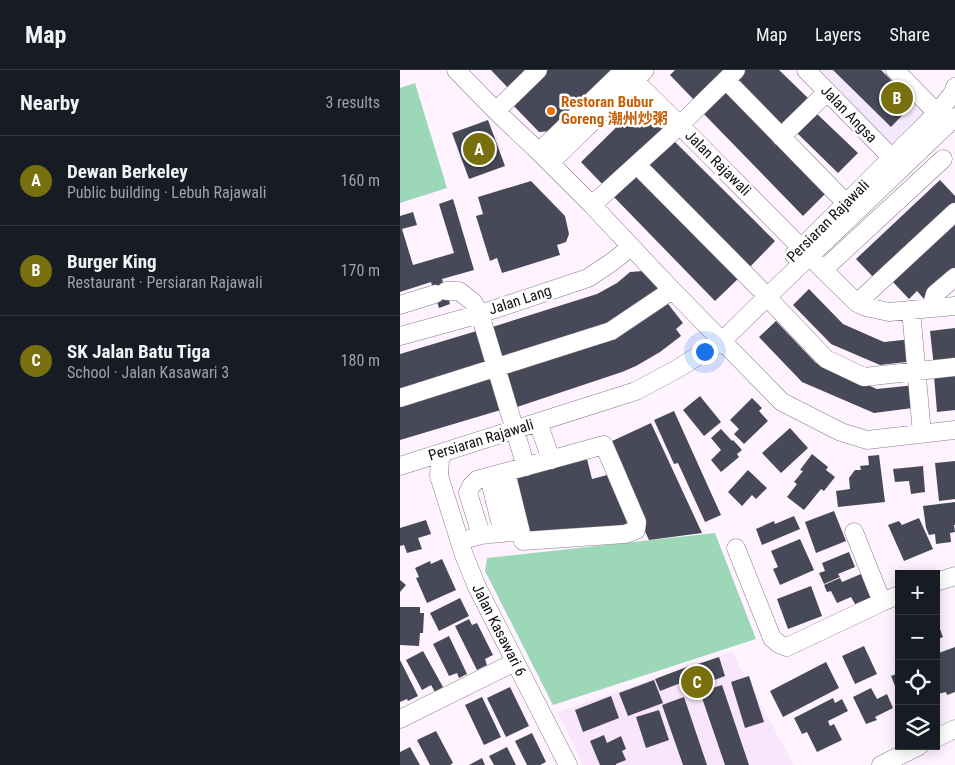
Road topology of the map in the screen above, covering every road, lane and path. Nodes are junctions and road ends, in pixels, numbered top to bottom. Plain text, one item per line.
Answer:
1 (457, 70) edge
2 (538, 70) edge
3 (895, 70) edge
4 (810, 72) edge
5 (634, 73) edge
6 (731, 75) edge
7 (955, 87) edge
8 (827, 92) junction
9 (496, 111) junction
10 (947, 118) edge
11 (680, 125) junction
12 (781, 136) junction
13 (918, 152) junction
14 (545, 157) junction
15 (892, 158) junction
16 (947, 162) edge
17 (637, 164) junction
18 (846, 203) junction
19 (592, 205) junction
20 (955, 212) edge
21 (631, 247) junction
22 (805, 252) junction
23 (823, 270) junction
24 (955, 276) edge
25 (672, 290) junction
26 (763, 293) junction
27 (857, 303) junction
28 (400, 305) edge
29 (955, 306) edge
30 (931, 308) junction
31 (911, 310) junction
32 (480, 314) junction
33 (400, 336) edge
34 (718, 337) junction
35 (497, 368) junction
36 (955, 368) edge
37 (917, 372) junction
38 (400, 398) edge
39 (538, 422) junction
40 (514, 430) junction
41 (955, 430) edge
42 (922, 434) junction
43 (444, 452) junction
44 (551, 460) junction
45 (406, 464) edge
46 (526, 467) junction
47 (506, 472) junction
48 (489, 477) junction
49 (443, 489) junction
50 (520, 530) junction
51 (854, 532) dead end
52 (503, 533) junction
53 (481, 535) junction
54 (459, 541) junction
55 (736, 548) dead end
56 (955, 576) edge
57 (940, 581) edge
58 (895, 597) edge
59 (882, 602) junction
60 (515, 662) junction
61 (400, 719) edge
62 (955, 729) edge
63 (940, 736) edge
64 (911, 750) edge
65 (568, 765) edge
66 (881, 765) edge

1 - 9 street
2 - 9 street
3 - 10 street
4 - 8 street, Jalan Angsa
5 - 11 street, Jalan Rajawali
5 - 14 street
6 - 11 street
6 - 12 street
7 - 10 street, Persiaran Rajawali
8 - 12 street
8 - 15 street, Jalan Angsa
9 - 14 street
10 - 13 street, Persiaran Rajawali
10 - 15 street, Persiaran Rajawali
10 - 16 street
11 - 17 street
11 - 22 street, Jalan Rajawali
12 - 18 street
13 - 16 street
13 - 22 street, Persiaran Rajawali
14 - 19 street
15 - 18 street, Persiaran Rajawali
16 - 23 street
17 - 19 street
17 - 26 street
18 - 22 street, Persiaran Rajawali
19 - 21 street
20 - 27 street
21 - 25 street
21 - 32 street, Jalan Lang
22 - 23 street, Jalan Rajawali
22 - 26 street, Persiaran Rajawali
23 - 27 street, Jalan Rajawali
24 - 30 street
25 - 34 street
25 - 35 street
26 - 34 street, Persiaran Rajawali
26 - 37 street
27 - 31 street
28 - 32 street
29 - 30 street
30 - 31 street
31 - 37 street
32 - 33 street, Jalan Lang
32 - 35 street
34 - 39 street, Persiaran Rajawali
34 - 42 street
35 - 38 street
35 - 40 street
36 - 37 street
37 - 42 street
39 - 40 street, Persiaran Rajawali
39 - 44 street
40 - 43 street, Persiaran Rajawali
40 - 46 street
41 - 42 street
43 - 45 street, Persiaran Rajawali
43 - 49 street
44 - 46 street
44 - 50 street
45 - 49 street
46 - 47 street
47 - 48 street
47 - 50 street
48 - 52 street
48 - 53 street
49 - 54 street, Jalan Kasawari 6
50 - 52 street
51 - 59 street
52 - 53 street
53 - 54 street
54 - 60 street, Jalan Kasawari 6
55 - 59 street
56 - 57 street
58 - 59 street
60 - 61 street
60 - 65 street, Jalan Kasawari 6
62 - 63 street
64 - 66 street

